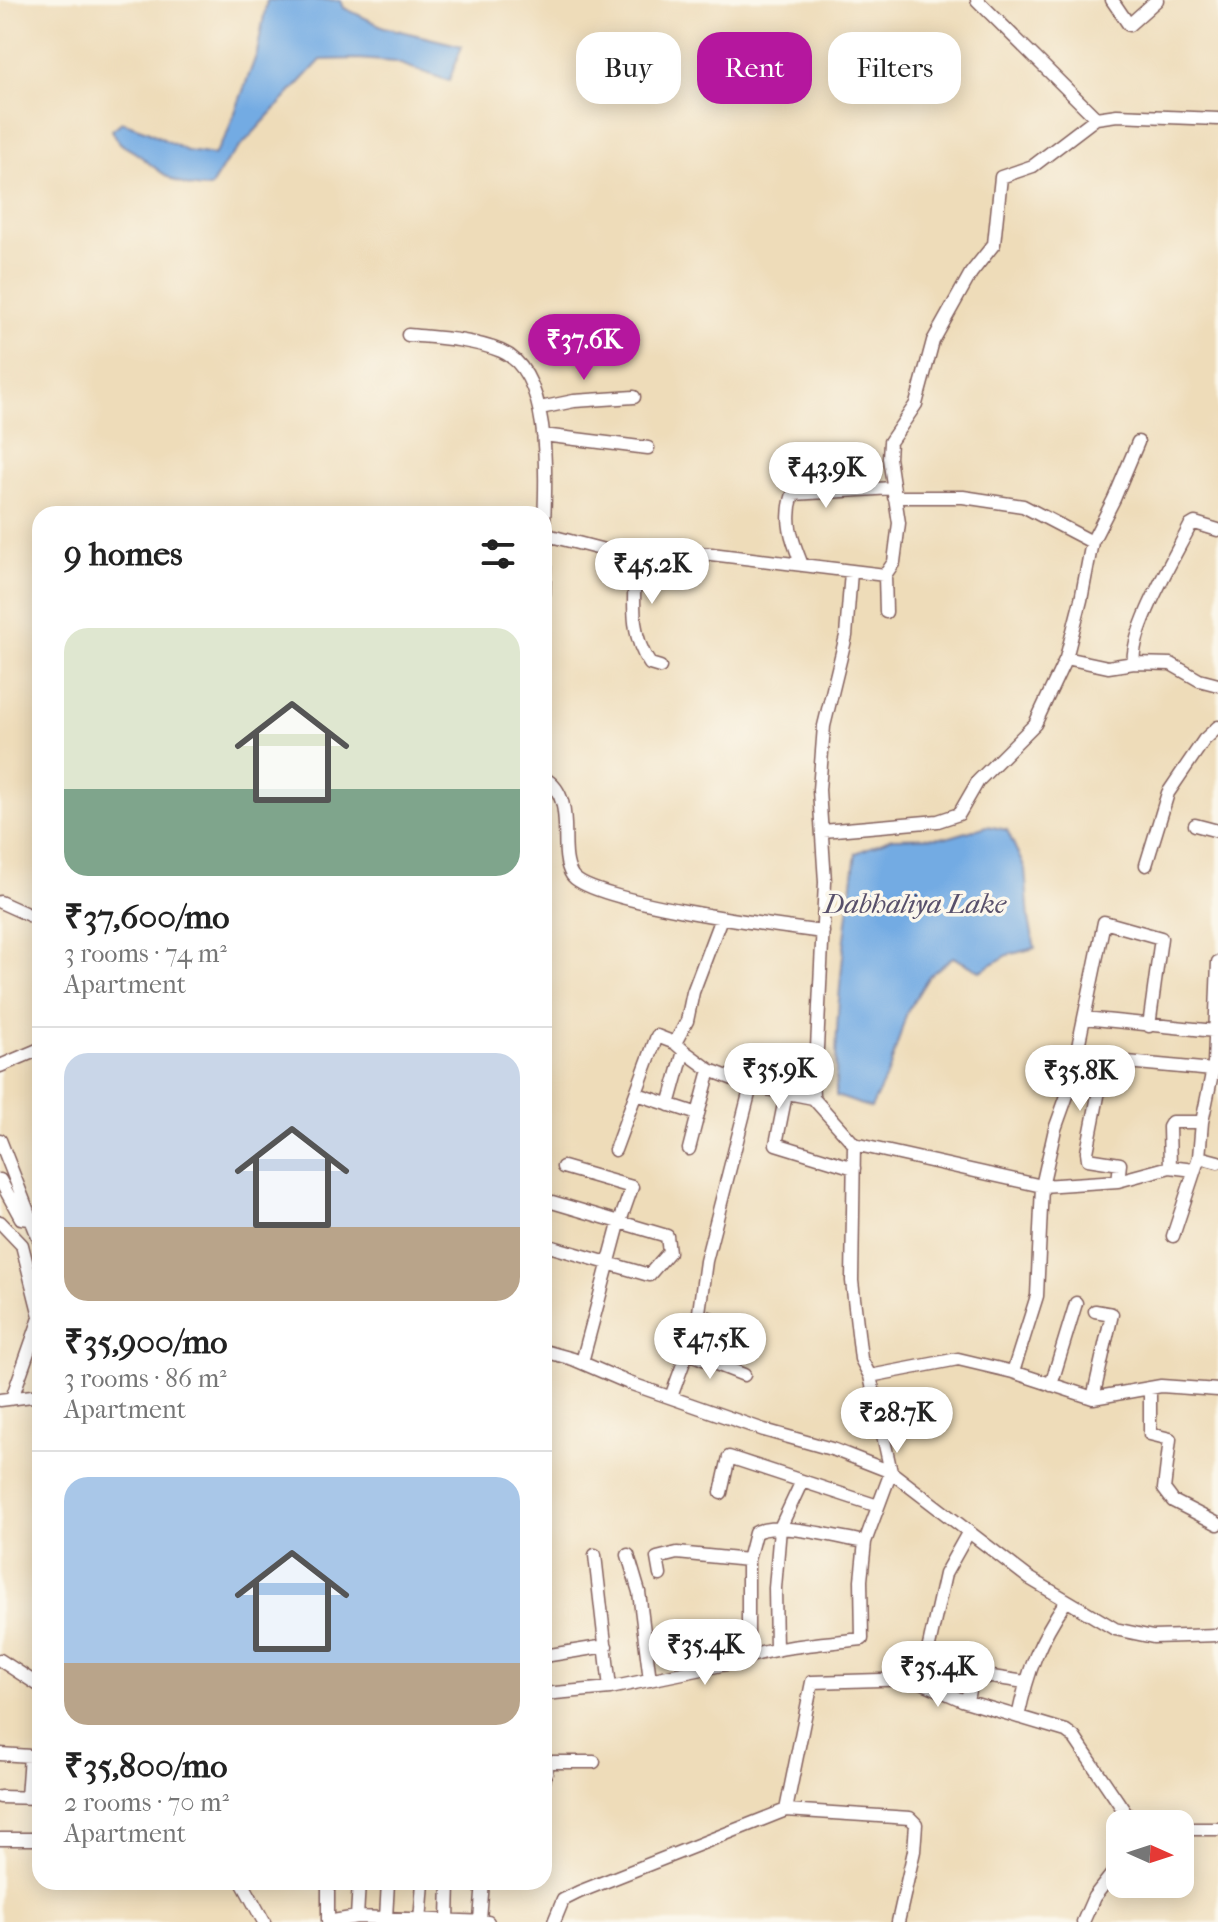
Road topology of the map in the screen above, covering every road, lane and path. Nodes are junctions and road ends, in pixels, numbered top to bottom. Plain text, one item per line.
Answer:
1 (977, 0) edge
2 (1112, 0) edge
3 (1157, 0) edge
4 (1096, 118) junction
5 (1218, 119) edge
6 (408, 335) dead end
7 (634, 397) dead end
8 (540, 408) junction
9 (543, 435) junction
10 (1138, 442) dead end
11 (648, 448) dead end
12 (894, 492) junction
13 (545, 506) edge
14 (552, 529) edge
15 (1218, 530) edge
16 (1092, 542) junction
17 (635, 558) junction
18 (802, 565) junction
19 (851, 572) junction
20 (885, 575) junction
21 (886, 612) dead end
22 (1066, 658) junction
23 (1134, 663) junction
24 (660, 667) dead end
25 (1218, 685) edge
26 (1218, 727) edge
27 (552, 784) edge
28 (1195, 825) dead end
29 (823, 831) junction
30 (1218, 831) edge
31 (1146, 865) dead end
32 (0, 902) edge
33 (32, 916) edge
34 (721, 918) junction
35 (823, 932) junction
36 (1218, 962) edge
37 (1084, 1018) junction
38 (1149, 1026) junction
39 (1215, 1031) junction
40 (680, 1047) junction
41 (32, 1052) edge
42 (0, 1066) edge
43 (710, 1070) junction
44 (1213, 1070) junction
45 (751, 1086) junction
46 (1214, 1089) edge
47 (637, 1094) junction
48 (786, 1094) junction
49 (813, 1098) junction
50 (669, 1105) junction
51 (698, 1114) junction
52 (1202, 1122) junction
53 (0, 1140) edge
54 (854, 1144) junction
55 (689, 1149) dead end
56 (615, 1150) dead end
57 (1199, 1157) junction
58 (1218, 1162) edge
59 (563, 1167) dead end
60 (1170, 1167) junction
61 (854, 1168) junction
62 (1194, 1170) junction
63 (0, 1180) edge
64 (1118, 1181) junction
65 (1042, 1186) junction
66 (552, 1202) dead end
67 (30, 1219) junction
68 (620, 1221) junction
69 (0, 1222) edge
70 (32, 1224) edge
71 (1173, 1236) dead end
72 (552, 1247) edge
73 (609, 1263) junction
74 (32, 1285) edge
75 (1076, 1303) dead end
76 (1095, 1311) dead end
77 (701, 1315) junction
78 (746, 1331) dead end
79 (32, 1336) edge
80 (552, 1353) edge
81 (688, 1353) junction
82 (582, 1362) junction
83 (1013, 1372) junction
84 (744, 1375) dead end
85 (870, 1376) junction
86 (1051, 1385) junction
87 (1150, 1388) junction
88 (1218, 1390) edge
89 (32, 1396) edge
90 (671, 1397) junction
91 (1093, 1398) junction
92 (6, 1399) edge
93 (891, 1472) junction
94 (802, 1481) junction
95 (721, 1493) dead end
96 (878, 1506) junction
97 (1218, 1524) edge
98 (780, 1528) junction
99 (968, 1533) junction
100 (865, 1542) junction
101 (595, 1555) dead end
102 (628, 1555) dead end
103 (748, 1560) junction
104 (660, 1575) dead end
105 (1066, 1601) junction
106 (1218, 1635) edge
107 (606, 1646) junction
108 (776, 1650) junction
109 (552, 1655) edge
110 (748, 1656) junction
111 (0, 1660) edge
112 (914, 1679) junction
113 (650, 1680) junction
114 (32, 1681) edge
115 (1025, 1682) junction
116 (610, 1688) junction
117 (552, 1693) edge
118 (967, 1701) junction
119 (1018, 1717) junction
120 (0, 1754) edge
121 (594, 1762) dead end
122 (552, 1763) edge
123 (32, 1784) edge
124 (0, 1797) edge
125 (32, 1798) edge
126 (786, 1810) junction
127 (1124, 1810) edge
128 (1194, 1829) edge
129 (1218, 1829) edge
130 (0, 1839) edge
131 (32, 1839) edge
132 (1106, 1882) edge
133 (246, 1890) edge
134 (328, 1890) edge
135 (359, 1890) edge
136 (388, 1890) edge
137 (422, 1890) edge
138 (449, 1890) edge
139 (483, 1890) edge
140 (357, 1917) junction
141 (386, 1918) junction
142 (448, 1919) junction
143 (420, 1921) edge
144 (484, 1921) edge
145 (264, 1922) edge
146 (329, 1922) edge
147 (554, 1922) edge
148 (898, 1922) edge
149 (1083, 1922) edge

1 - 4 street
2 - 3 street
4 - 5 street
4 - 12 street
6 - 8 street
7 - 8 street
8 - 9 street
9 - 11 street
9 - 13 street
10 - 16 street
12 - 16 street
12 - 18 street
12 - 20 street
14 - 17 street
15 - 23 street
16 - 22 street
17 - 18 street
17 - 24 street
18 - 19 street
19 - 20 street
19 - 29 street
20 - 21 street
22 - 23 street
22 - 29 street
23 - 25 street
26 - 31 street
27 - 34 street
28 - 30 street
29 - 35 street
32 - 33 street
34 - 35 street
34 - 40 street
35 - 49 street
36 - 39 street
37 - 38 street
37 - 38 street
37 - 65 street
38 - 39 street
39 - 44 street
40 - 43 street
40 - 47 street
40 - 50 street
41 - 42 street
43 - 45 street
43 - 51 street
44 - 46 street
44 - 64 street
45 - 48 street
45 - 77 street
46 - 52 street
47 - 50 street
47 - 56 street
48 - 49 street
48 - 61 street
49 - 54 street
50 - 51 street
51 - 55 street
52 - 57 street
52 - 60 street
53 - 67 street
54 - 61 street
54 - 65 street
57 - 58 street
57 - 62 street
59 - 68 street
60 - 62 street
60 - 64 street
61 - 85 street
62 - 71 street
63 - 67 street
64 - 65 street
65 - 83 street
66 - 68 street
67 - 70 street
68 - 73 street
68 - 73 street
69 - 74 street
72 - 73 street
73 - 82 street
75 - 86 street
76 - 91 street
77 - 78 street
77 - 81 street
79 - 92 street
80 - 82 street
81 - 84 street
81 - 90 street
82 - 90 street
83 - 85 street
83 - 86 street
85 - 93 street
86 - 91 street
87 - 88 street
87 - 91 street
87 - 97 street
89 - 92 street
90 - 93 street
93 - 96 street
93 - 99 street
94 - 95 street
94 - 96 street
94 - 98 street
96 - 100 street
98 - 100 street
98 - 103 street
98 - 108 street
99 - 105 street
99 - 112 street
100 - 108 street
101 - 107 street
102 - 113 street
103 - 104 street
103 - 110 street
105 - 106 street
105 - 115 street
107 - 109 street
107 - 116 street
108 - 110 street
110 - 113 street
111 - 114 street
112 - 118 street
112 - 126 street
113 - 116 street
115 - 118 street
115 - 119 street
116 - 117 street
118 - 119 street
119 - 127 street
120 - 123 street
121 - 122 street
124 - 125 street
126 - 147 street
126 - 148 street
128 - 129 street
130 - 131 street
132 - 149 street
133 - 145 street
134 - 146 street
135 - 140 street
136 - 141 street
137 - 143 street
138 - 142 street
139 - 144 street
140 - 141 street
140 - 146 street
141 - 143 street
142 - 143 street
142 - 144 street

